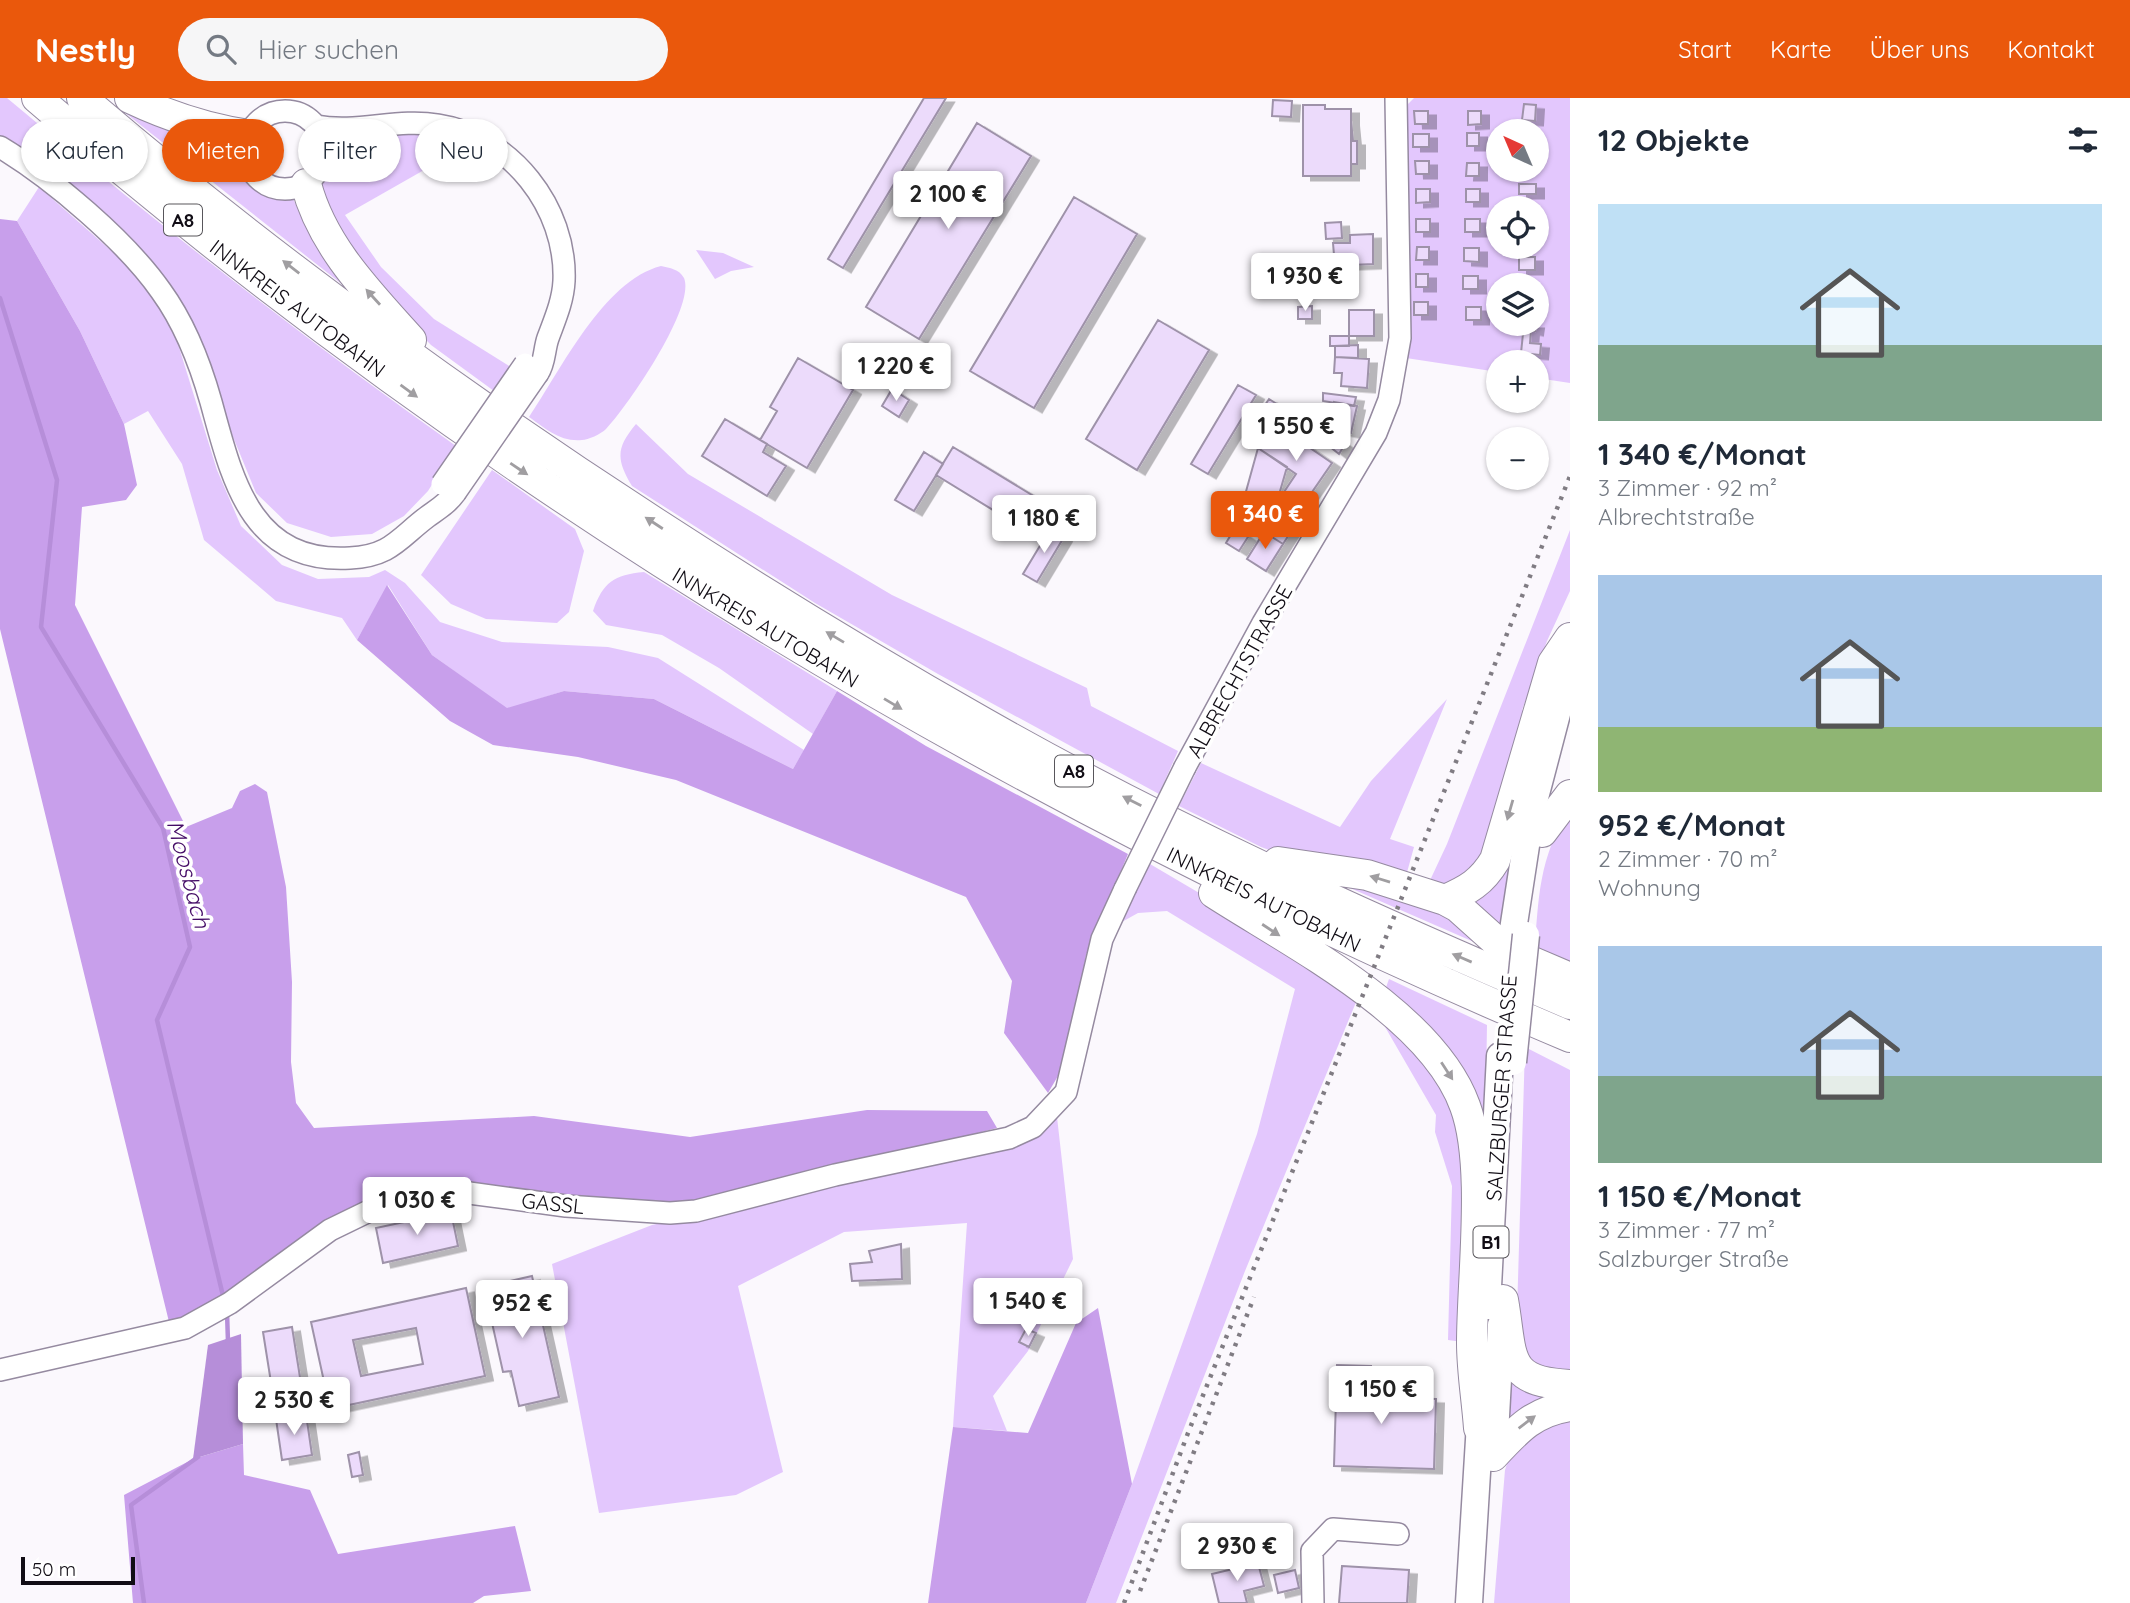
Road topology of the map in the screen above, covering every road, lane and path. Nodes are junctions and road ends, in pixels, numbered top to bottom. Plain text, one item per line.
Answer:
1 (37, 98) edge
2 (82, 98) edge
3 (130, 98) edge
4 (294, 98) edge
5 (1396, 98) edge
6 (264, 116) edge
7 (304, 119) edge
8 (310, 119) edge
9 (401, 125) edge
10 (0, 147) edge
11 (306, 184) joint
12 (451, 384) junction
13 (1570, 638) edge
14 (1570, 664) edge
15 (1570, 713) edge
16 (1570, 795) edge
17 (1542, 832) junction
18 (1160, 849) junction
19 (1237, 854) junction
20 (1445, 900) junction
21 (1520, 932) junction
22 (1570, 978) edge
23 (1487, 1002) junction
24 (1570, 1004) edge
25 (1570, 1037) edge
26 (1570, 1058) edge
27 (1506, 1059) junction
28 (1069, 1079) joint
29 (1503, 1300) junction
30 (0, 1370) edge
31 (1570, 1385) edge
32 (1570, 1406) edge
33 (1479, 1428) junction
34 (1493, 1456) junction
35 (1398, 1534) dead end
36 (1313, 1603) edge
37 (1469, 1603) edge
38 (1485, 1603) edge

1 -> 18 highway, INNKREIS AUTOBAHN / A8
12 -> 2 highway, INNKREIS AUTOBAHN / A8
3 - 6 highway
4 - 8 street
5 - 28 street, ALBRECHTSTRASSE, bridge
6 - 7 street
6 - 11 street
9 - 10 street, bridge
12 -> 11 highway
19 -> 12 highway, INNKREIS AUTOBAHN / A8
13 -> 20 highway
14 - 21 main road, SALZBURGER STRASSE / B1
15 - 17 main road, SALZBURGER STRASSE / B1
16 - 17 highway
17 - 21 main road, SALZBURGER STRASSE / B1
18 - 23 highway, INNKREIS AUTOBAHN / A8
18 -> 33 highway
20 -> 19 highway
24 -> 19 highway, INNKREIS AUTOBAHN / A8
20 - 22 highway
21 - 27 main road, SALZBURGER STRASSE / B1
23 - 25 highway, INNKREIS AUTOBAHN / A8
23 - 26 highway
27 - 29 main road, SALZBURGER STRASSE / B1
27 - 33 main road, SALZBURGER STRASSE / B1
28 - 30 street, GASSL
29 - 31 highway
29 - 34 main road, SALZBURGER STRASSE / B1
34 -> 32 highway
33 - 37 main road, SALZBURGER STRASSE / B1
34 - 38 main road, SALZBURGER STRASSE / B1
35 - 36 street

